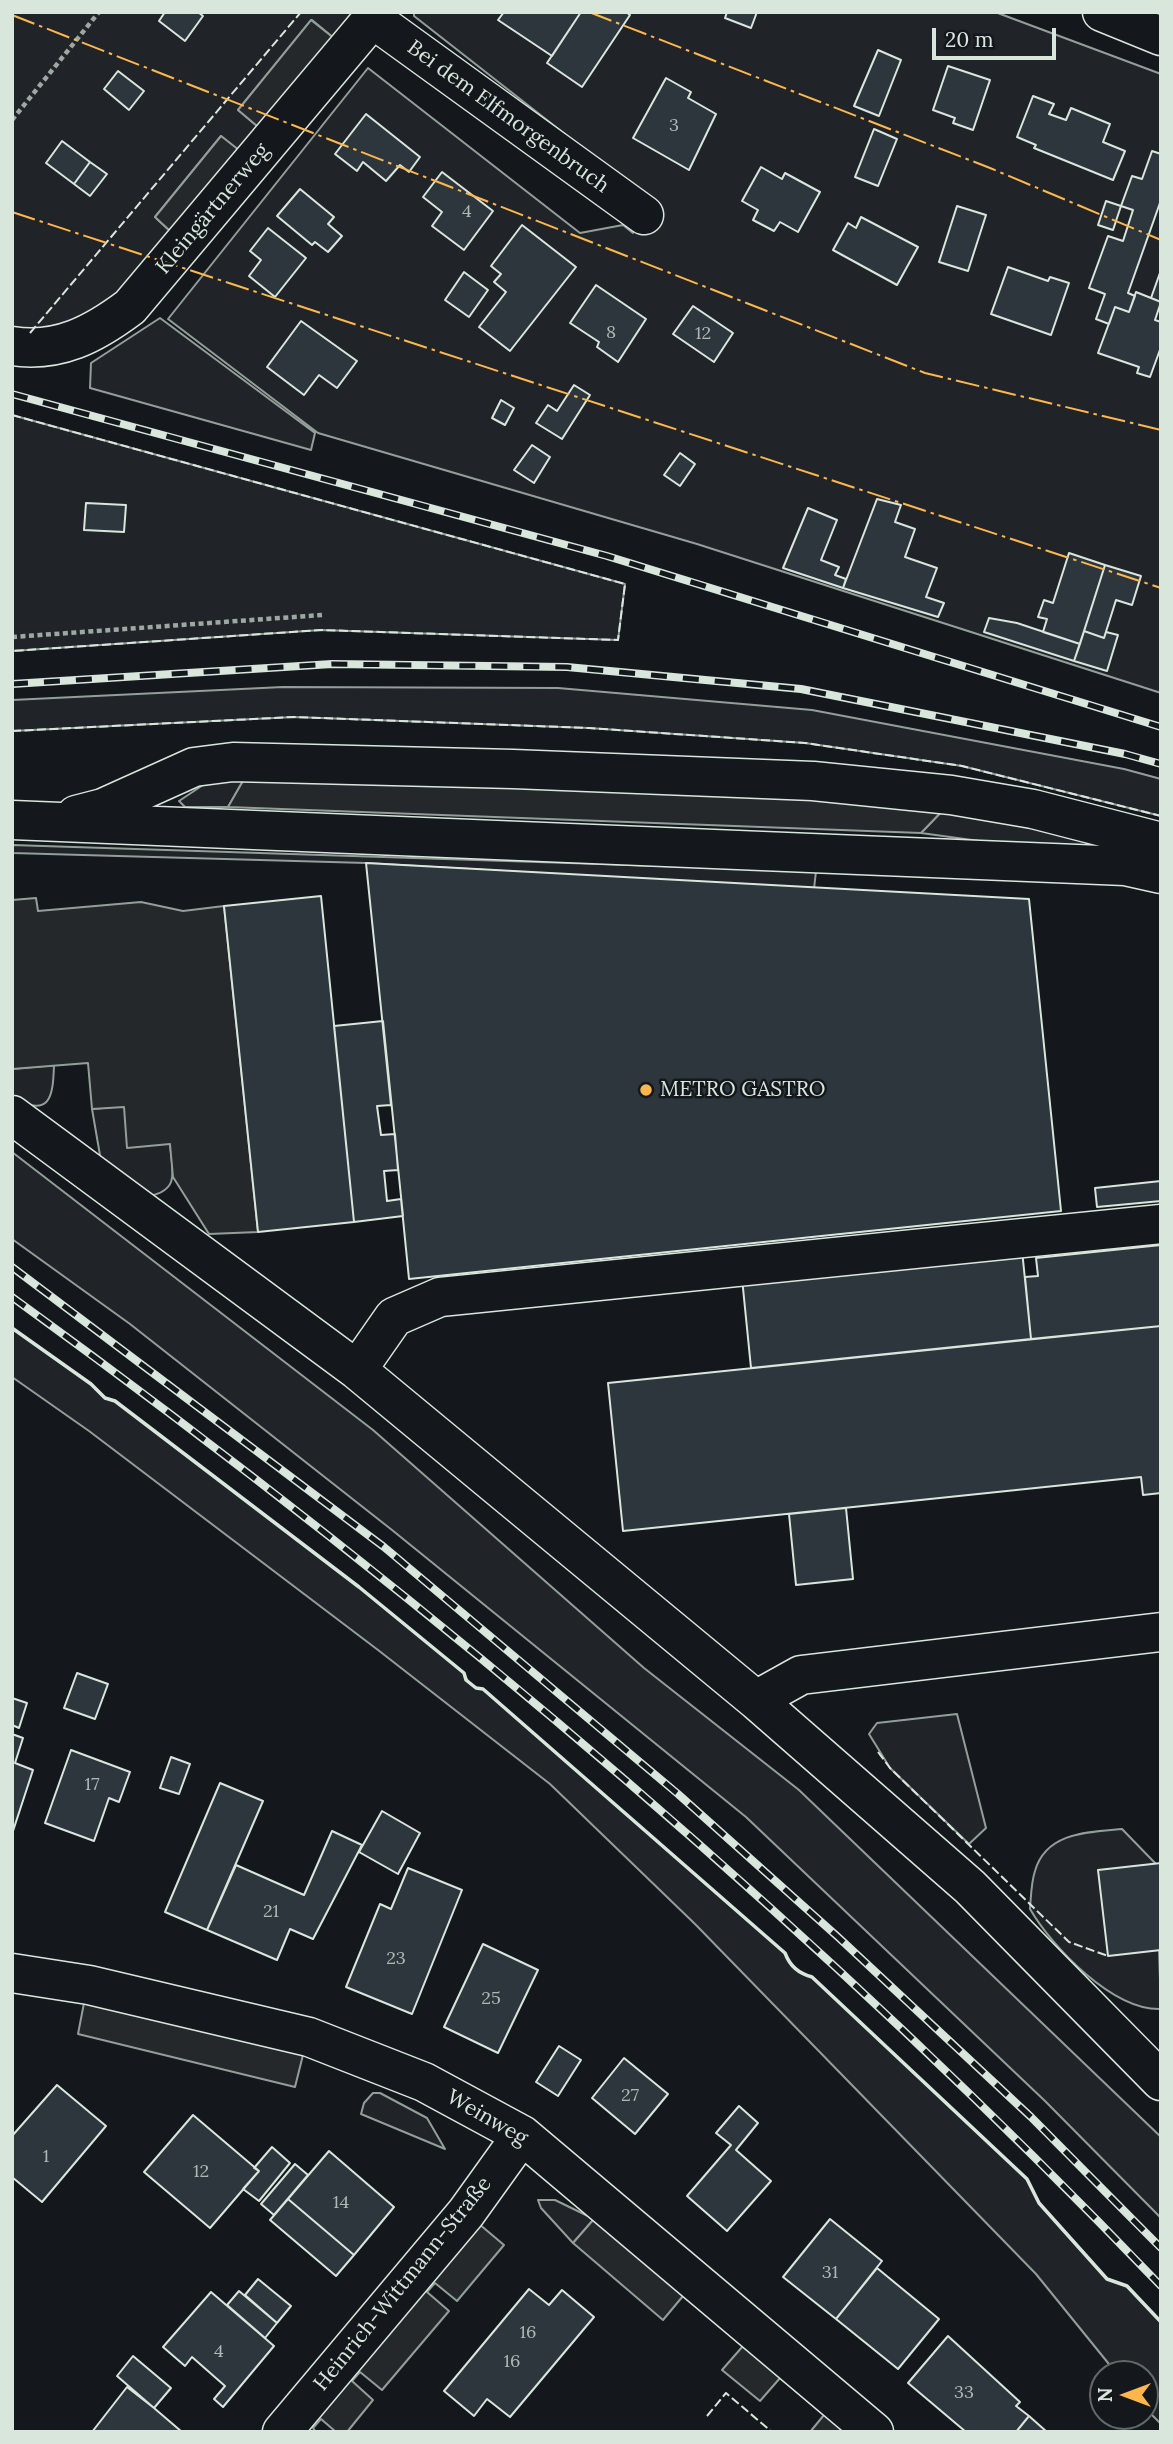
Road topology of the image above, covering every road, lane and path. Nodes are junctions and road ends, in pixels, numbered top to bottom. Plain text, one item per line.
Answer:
1 (99, 12) edge
2 (1102, 12) edge
3 (375, 15) edge
4 (1161, 36) edge
5 (12, 120) edge
6 (644, 215) dead end
7 (12, 346) edge
8 (322, 615) dead end
9 (12, 637) edge
10 (29, 821) edge
11 (1161, 842) edge
12 (1161, 874) edge
13 (12, 1115) edge
14 (1161, 1224) edge
15 (357, 1370) junction
16 (1161, 1632) edge
17 (756, 1700) junction
18 (12, 1973) edge
19 (1161, 2081) edge
20 (522, 2134) junction
21 (282, 2432) edge
22 (874, 2432) edge

1 - 5 path
2 - 4 street
3 - 6 street, Bei dem Elfmorgenbruch
3 - 7 street, Kleingärtnerweg
8 - 9 path
10 - 11 street
10 - 12 street
13 - 15 street
14 - 15 street
15 - 17 street
16 - 17 street
17 - 19 street
18 - 20 street, Weinweg
20 - 21 street, Heinrich-Wittmann-Straße
20 - 22 street, Weinweg

